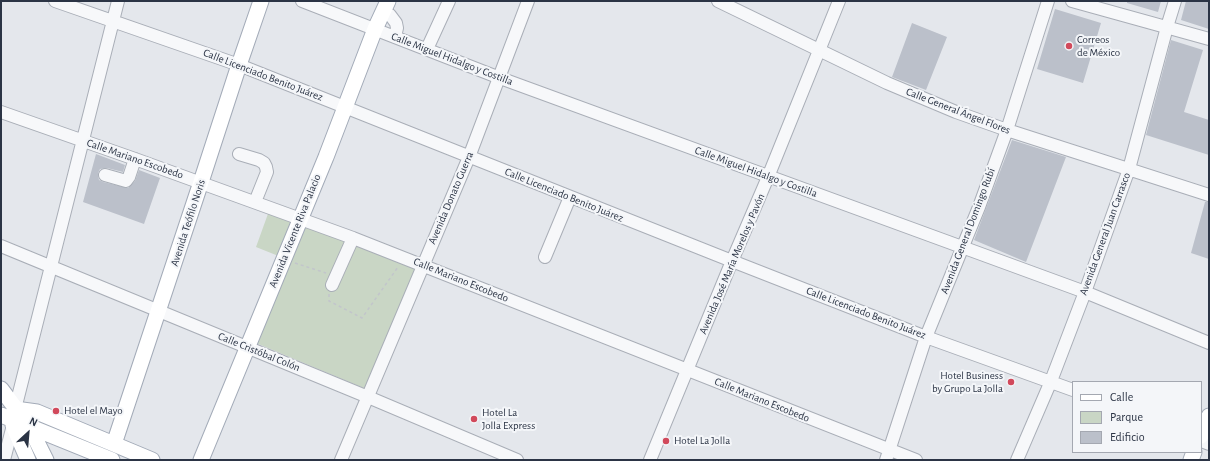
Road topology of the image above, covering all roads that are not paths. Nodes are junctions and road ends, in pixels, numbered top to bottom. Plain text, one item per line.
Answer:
1 (55, 1) edge
2 (118, 1) edge
3 (261, 1) edge
4 (302, 1) edge
5 (449, 1) edge
6 (528, 1) edge
7 (718, 1) edge
8 (839, 1) edge
9 (1048, 1) edge
10 (1072, 1) edge
11 (1175, 1) edge
12 (385, 6) edge
13 (113, 21) junction
14 (1167, 27) junction
15 (375, 29) junction
16 (396, 37) junction
17 (1209, 39) edge
18 (427, 49) junction
19 (819, 51) junction
20 (239, 65) junction
21 (500, 78) junction
22 (345, 107) junction
23 (1, 112) edge
24 (1007, 130) junction
25 (83, 141) junction
26 (239, 154) dead end
27 (469, 157) junction
28 (135, 159) junction
29 (1128, 169) junction
30 (106, 175) dead end
31 (768, 177) junction
32 (201, 182) junction
33 (1209, 195) edge
34 (570, 197) junction
35 (256, 202) junction
36 (300, 218) junction
37 (353, 238) junction
38 (1, 246) edge
39 (963, 247) junction
40 (545, 257) dead end
41 (732, 261) junction
42 (423, 265) junction
43 (51, 267) junction
44 (330, 284) road end
45 (1085, 292) junction
46 (158, 312) junction
47 (926, 337) junction
48 (1209, 343) edge
49 (247, 347) junction
50 (688, 370) junction
51 (1051, 381) junction
52 (1, 388) edge
53 (1072, 390) edge
54 (368, 396) junction
55 (1209, 416) edge
56 (11, 417) edge
57 (28, 426) junction
58 (1202, 434) edge
59 (114, 444) junction
60 (887, 455) edge
61 (109, 459) edge
62 (4, 460) edge
63 (28, 460) edge
64 (46, 460) edge
65 (152, 460) edge
66 (201, 460) edge
67 (342, 460) edge
68 (517, 460) edge
69 (650, 460) edge
70 (916, 460) edge
71 (1018, 460) edge

1 - 13 street, Calle Licenciado Benito Juárez
2 - 13 street
3 - 20 main road, Avenida Teófilo Noris
4 - 15 street, Calle Miguel Hidalgo y Costilla
5 - 18 street
6 - 21 street, Avenida Donato Guerra
7 - 19 street, Calle General Ángel Flores
8 - 19 street, Avenida José María Morelos y Pavón
9 - 24 street, Avenida General Domingo Rubí
10 - 14 street
11 - 14 street, Avenida General Juan Carrasco
12 - 15 main road, Avenida Vicente Riva Palacio
12 - 16 street
13 - 20 street, Calle Licenciado Benito Juárez
13 - 25 street
14 - 17 street
14 - 29 street, Avenida General Juan Carrasco
15 - 16 street, Calle Miguel Hidalgo y Costilla
15 - 22 main road, Avenida Vicente Riva Palacio
16 - 18 street, Calle Miguel Hidalgo y Costilla
18 - 21 street, Calle Miguel Hidalgo y Costilla
19 - 24 street, Calle General Ángel Flores
19 - 31 street, Avenida José María Morelos y Pavón
20 - 22 street, Calle Licenciado Benito Juárez
20 - 32 main road, Avenida Teófilo Noris
21 - 27 street, Avenida Donato Guerra
21 - 31 street, Calle Miguel Hidalgo y Costilla
22 - 27 street, Calle Licenciado Benito Juárez
22 - 36 main road, Avenida Vicente Riva Palacio
23 - 25 street, Calle Mariano Escobedo
24 - 29 street, Calle General Ángel Flores
24 - 39 street, Avenida General Domingo Rubí
25 - 28 street, Calle Mariano Escobedo
25 - 43 street
26 - 35 street
27 - 34 street, Calle Licenciado Benito Juárez
27 - 42 street, Avenida Donato Guerra
28 - 30 street
28 - 32 street, Calle Mariano Escobedo
29 - 33 street, Calle General Ángel Flores
29 - 45 street, Avenida General Juan Carrasco
31 - 39 street, Calle Miguel Hidalgo y Costilla
31 - 41 street, Avenida José María Morelos y Pavón
32 - 35 street, Calle Mariano Escobedo
32 - 46 main road, Avenida Teófilo Noris
34 - 40 street
34 - 41 street, Calle Licenciado Benito Juárez
35 - 36 street, Calle Mariano Escobedo
36 - 37 street, Calle Mariano Escobedo
36 - 49 main road, Avenida Vicente Riva Palacio
37 - 42 street, Calle Mariano Escobedo
37 - 44 street
38 - 43 street, Calle Cristóbal Colón
39 - 45 street, Calle Miguel Hidalgo y Costilla
39 - 47 street, Avenida General Domingo Rubí
41 - 47 street, Calle Licenciado Benito Juárez
41 - 50 street, Avenida José María Morelos y Pavón
42 - 50 street, Calle Mariano Escobedo
42 - 54 street, Avenida Donato Guerra
43 - 46 street, Calle Cristóbal Colón
43 - 56 street
45 - 48 street, Calle Miguel Hidalgo y Costilla
45 - 51 street, Avenida General Juan Carrasco
46 - 49 street, Calle Cristóbal Colón
46 - 59 main road, Avenida Teófilo Noris
47 - 51 street, Calle Licenciado Benito Juárez
47 - 60 street, Avenida General Domingo Rubí
49 - 54 street, Calle Cristóbal Colón
49 - 66 main road, Avenida Vicente Riva Palacio
50 - 60 street, Calle Mariano Escobedo
50 - 69 street, Avenida José María Morelos y Pavón
51 - 53 street, Calle Licenciado Benito Juárez
51 - 71 street, Avenida General Juan Carrasco
52 - 56 main road
54 - 67 street, Avenida Donato Guerra
54 - 68 street, Calle Cristóbal Colón
55 - 58 main road
56 - 57 main road
56 - 59 main road
56 - 62 street
56 - 63 main road
57 - 61 main road
57 - 64 main road
59 - 65 main road
60 - 70 street, Calle Mariano Escobedo

